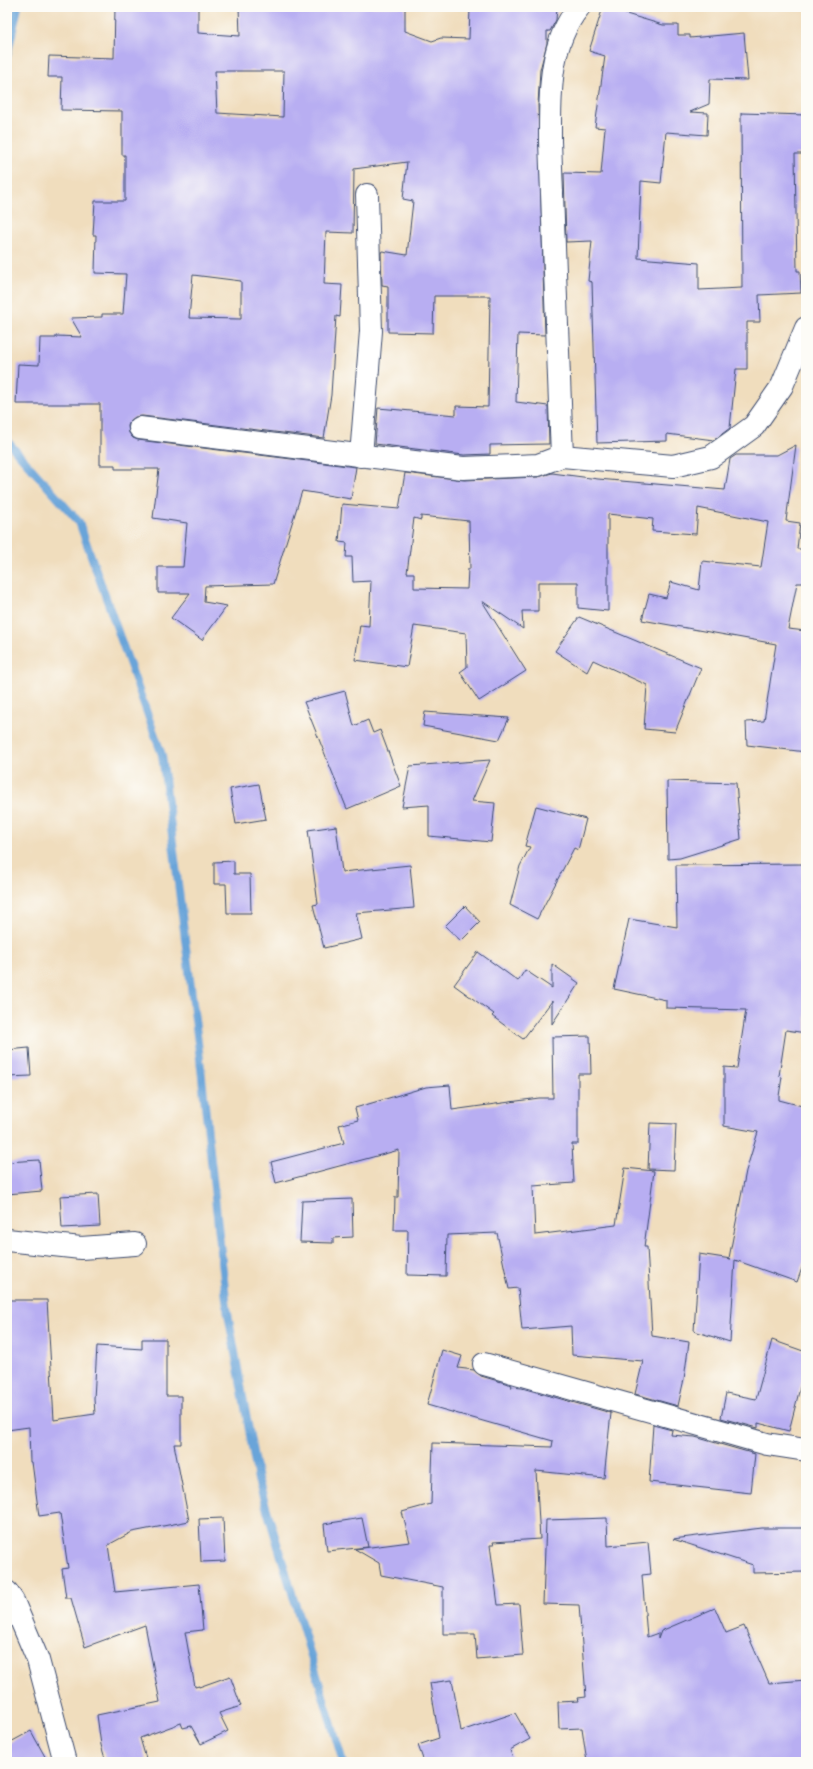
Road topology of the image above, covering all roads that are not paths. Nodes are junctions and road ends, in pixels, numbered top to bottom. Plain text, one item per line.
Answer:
1 (579, 7) edge
2 (367, 195) dead end
3 (806, 328) edge
4 (140, 428) dead end
5 (361, 456) junction
6 (562, 456) junction
7 (7, 1240) edge
8 (135, 1244) dead end
9 (484, 1364) dead end
10 (806, 1450) edge
11 (7, 1592) edge
12 (65, 1762) edge

1 - 6 street
2 - 5 street
3 - 6 street
4 - 5 street
5 - 6 street
7 - 8 street
9 - 10 street
11 - 12 street

